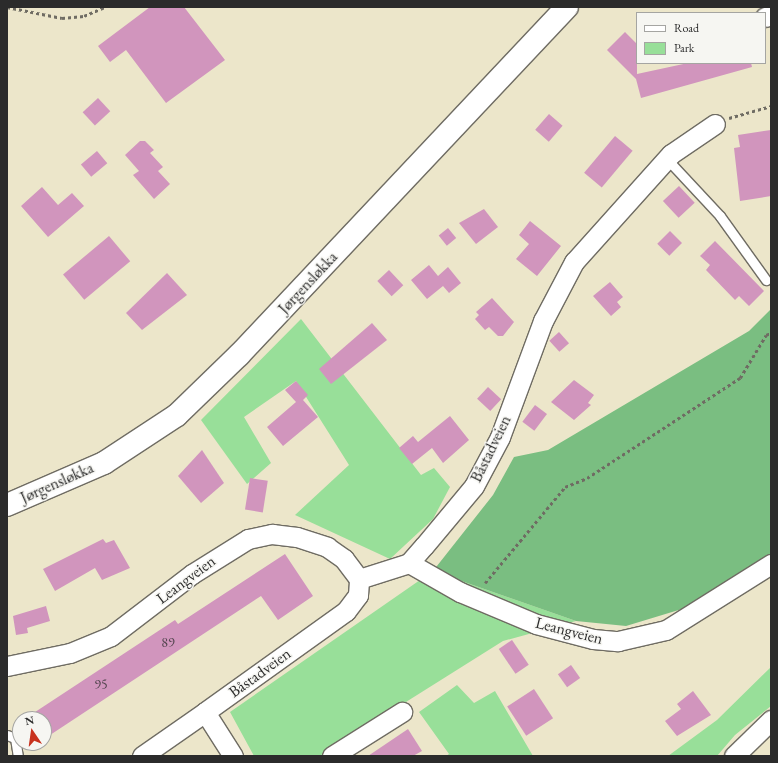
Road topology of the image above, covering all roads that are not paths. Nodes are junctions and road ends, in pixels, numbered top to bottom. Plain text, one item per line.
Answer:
1 (567, 7) edge
2 (715, 124) road end
3 (666, 158) junction
4 (766, 280) dead end
5 (7, 505) edge
6 (409, 563) junction
7 (771, 564) edge
8 (359, 580) junction
9 (7, 666) edge
10 (205, 712) junction
11 (402, 712) dead end
12 (771, 720) edge
13 (7, 735) edge
14 (18, 756) edge
15 (142, 756) edge
16 (233, 756) edge
17 (332, 756) edge
18 (734, 756) edge

1 - 5 street, Jørgensløkka
2 - 3 street, Båstadveien
3 - 4 lane
3 - 6 street, Båstadveien
6 - 7 street, Leangveien
6 - 8 street
8 - 9 street, Leangveien
8 - 10 street, Båstadveien
10 - 15 street, Båstadveien
10 - 16 street
11 - 17 street
12 - 18 street
13 - 14 lane

